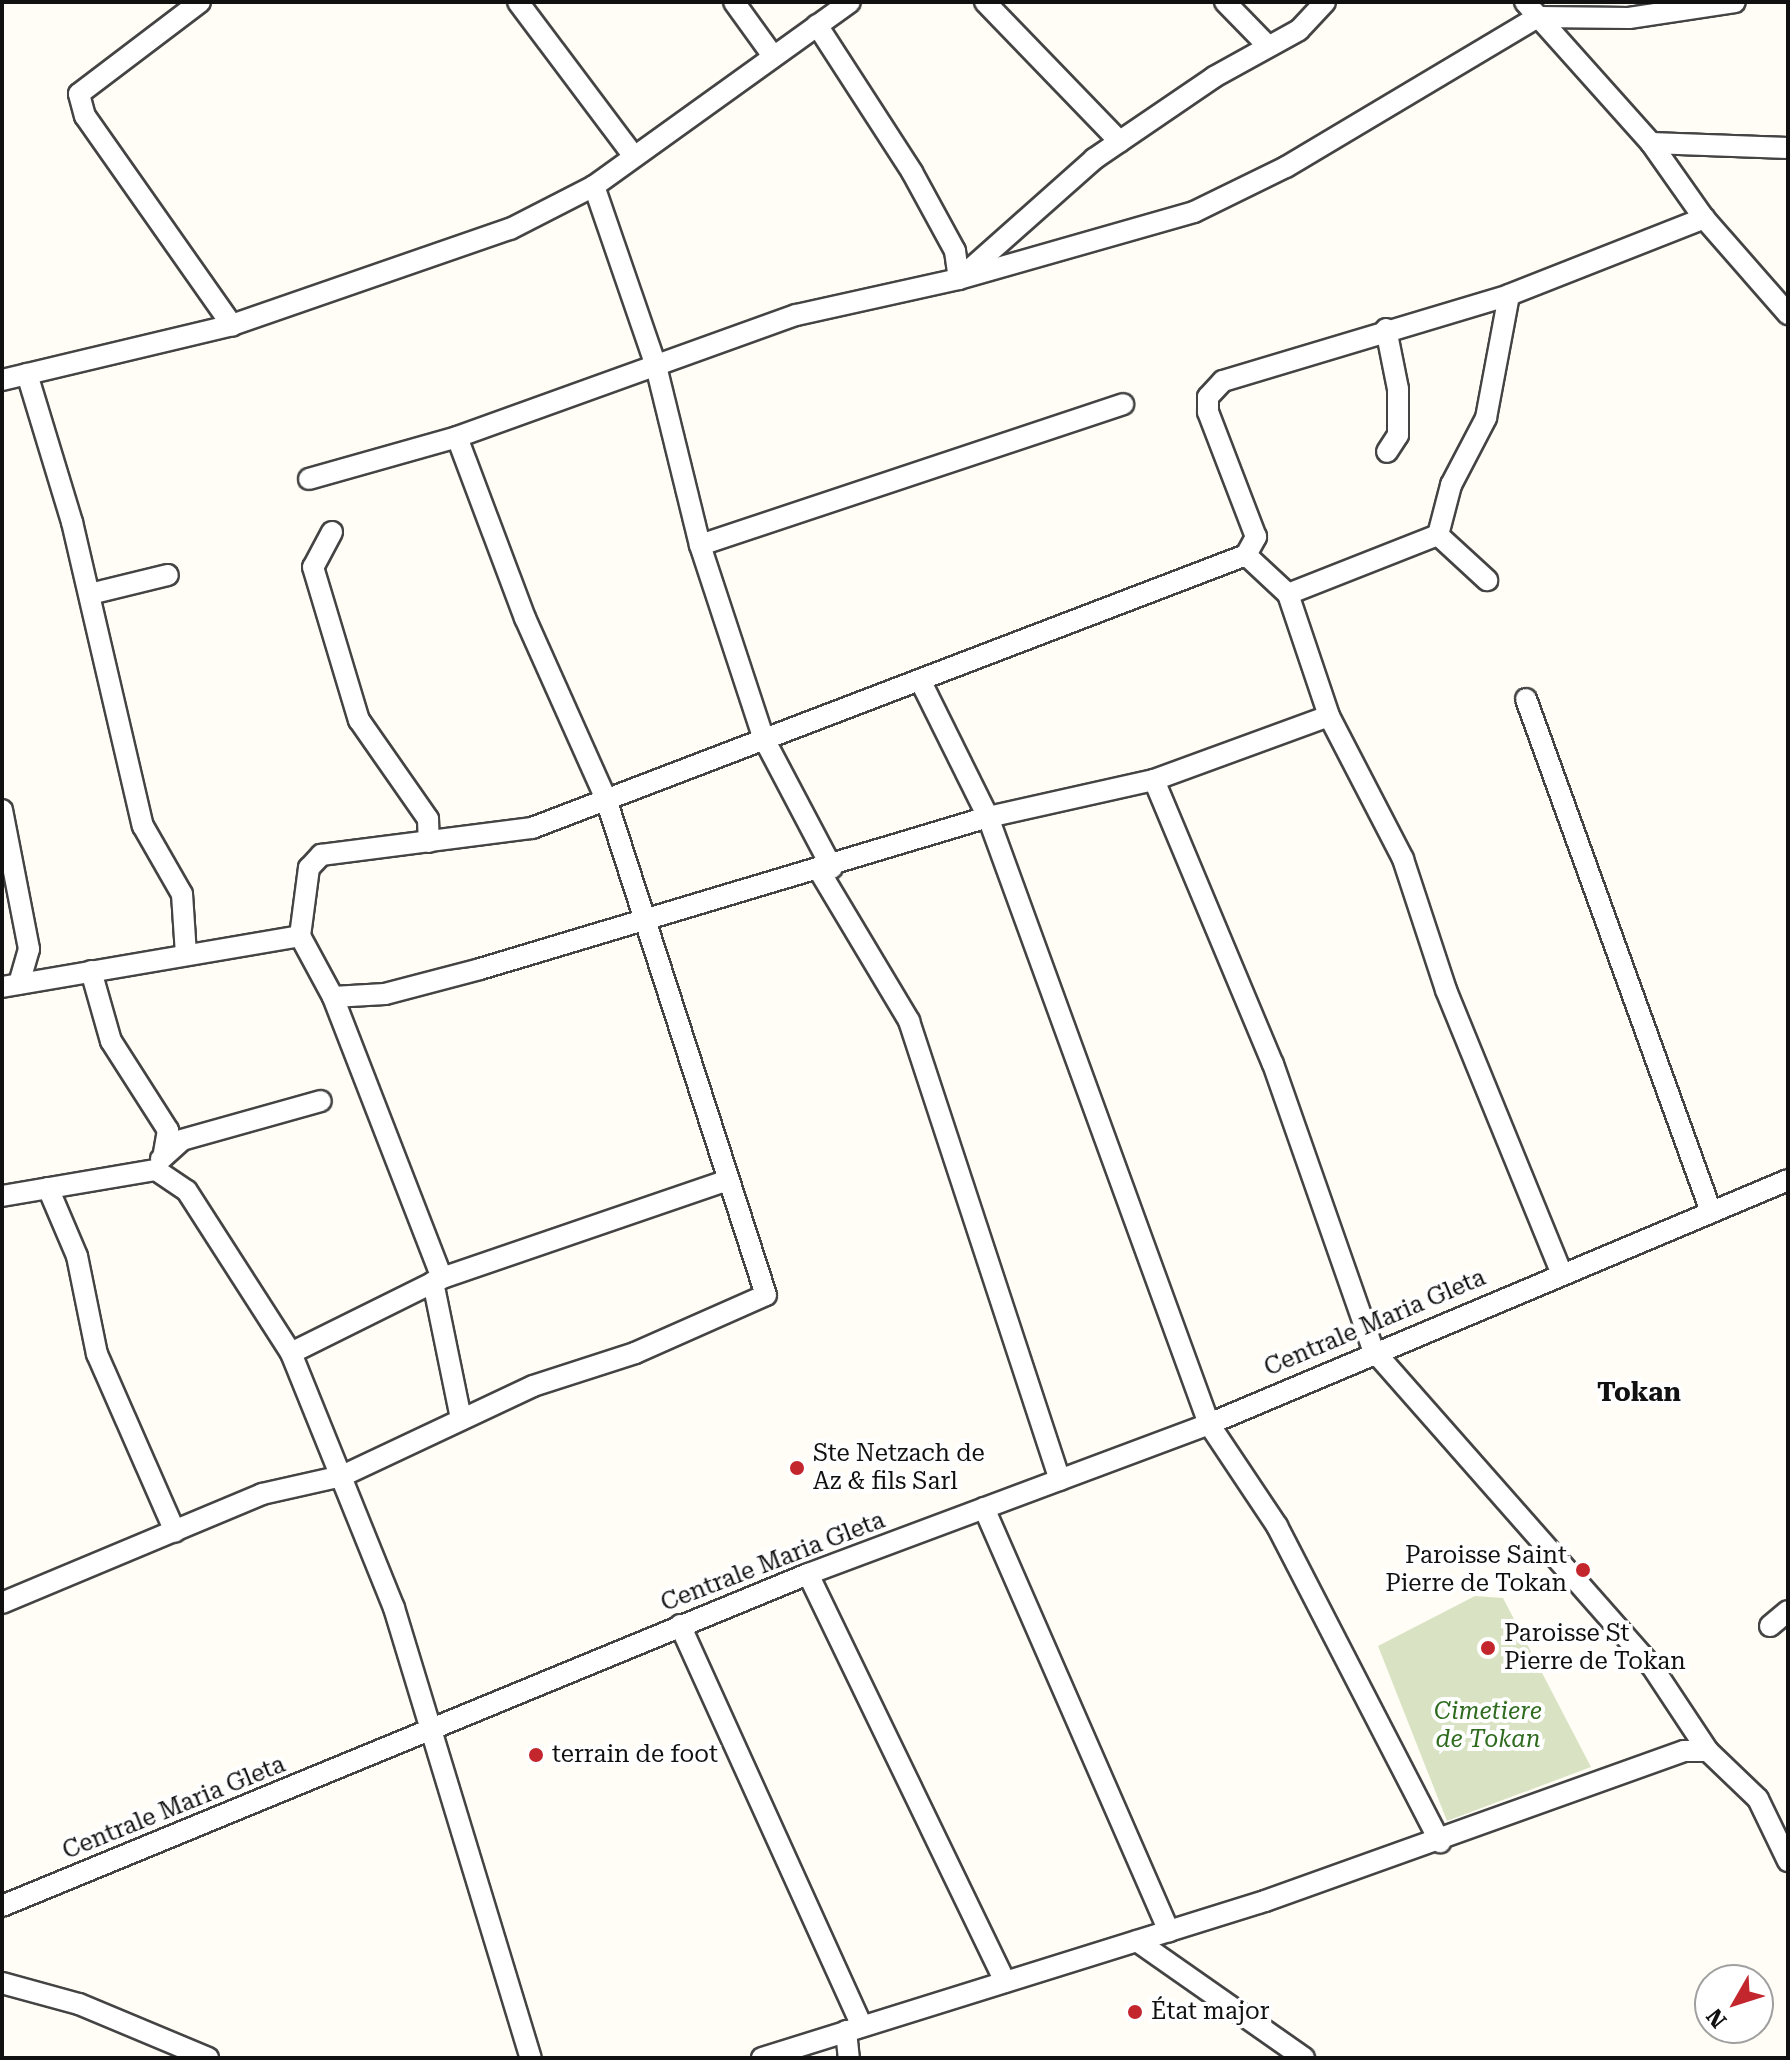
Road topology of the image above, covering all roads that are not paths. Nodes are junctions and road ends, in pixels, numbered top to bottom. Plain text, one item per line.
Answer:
1 (200, 2) edge
2 (518, 2) edge
3 (734, 2) edge
4 (850, 2) edge
5 (985, 2) edge
6 (1225, 2) edge
7 (1325, 2) edge
8 (1735, 2) edge
9 (1531, 10) edge
10 (817, 25) junction
11 (1266, 44) junction
12 (773, 56) junction
13 (1120, 142) junction
14 (1651, 143) junction
15 (1788, 148) edge
16 (633, 155) junction
17 (594, 186) junction
18 (1704, 218) junction
19 (959, 279) junction
20 (1509, 295) junction
21 (1788, 314) edge
22 (232, 325) junction
23 (1386, 329) junction
24 (656, 366) junction
25 (27, 374) junction
26 (2, 380) edge
27 (1123, 404) dead end
28 (457, 437) junction
29 (1387, 452) dead end
30 (309, 479) dead end
31 (332, 532) dead end
32 (1438, 535) junction
33 (700, 545) junction
34 (1246, 555) junction
35 (168, 575) dead end
36 (1487, 580) dead end
37 (90, 594) junction
38 (1288, 594) junction
39 (920, 680) junction
40 (1526, 699) dead end
41 (1329, 716) junction
42 (763, 737) junction
43 (1154, 780) junction
44 (606, 799) junction
45 (2, 810) edge
46 (988, 817) junction
47 (429, 842) junction
48 (826, 870) junction
49 (650, 921) junction
50 (300, 936) junction
51 (186, 954) junction
52 (91, 971) junction
53 (11, 985) edge
54 (333, 997) junction
55 (321, 1101) dead end
56 (160, 1162) junction
57 (1788, 1180) edge
58 (725, 1181) junction
59 (48, 1188) junction
60 (2, 1196) edge
61 (1710, 1209) junction
62 (1561, 1272) junction
63 (438, 1280) junction
64 (1373, 1350) junction
65 (291, 1353) junction
66 (461, 1418) junction
67 (1209, 1424) junction
68 (342, 1476) junction
69 (1060, 1480) junction
70 (984, 1508) junction
71 (175, 1532) junction
72 (808, 1574) junction
73 (2, 1603) edge
74 (1788, 1611) edge
75 (680, 1625) junction
76 (1770, 1626) dead end
77 (427, 1733) junction
78 (1708, 1751) junction
79 (1440, 1842) junction
80 (1788, 1861) edge
81 (2, 1906) edge
82 (1169, 1931) junction
83 (1137, 1941) junction
84 (1005, 1982) junction
85 (2, 1983) edge
86 (854, 2029) junction
87 (208, 2058) edge
88 (531, 2058) edge
89 (762, 2058) edge
90 (849, 2058) edge
91 (1304, 2058) edge

1 - 22 street
2 - 16 street
3 - 12 street
4 - 10 street
5 - 13 street
6 - 11 street
7 - 11 street
8 - 9 street
9 - 14 street
9 - 19 street
10 - 12 street
10 - 19 street
11 - 13 street
12 - 16 street
13 - 19 street
14 - 15 street
14 - 18 street
16 - 17 street
17 - 22 street
17 - 24 street
18 - 20 street
18 - 21 street
19 - 24 street
20 - 23 street
20 - 32 street
22 - 25 street
23 - 29 street
23 - 34 street
24 - 28 street
24 - 33 street
25 - 26 street
25 - 37 street
27 - 33 street
28 - 30 street
28 - 44 street
31 - 47 street
32 - 36 street
32 - 38 street
33 - 42 street
34 - 38 street
34 - 39 street
35 - 37 street
37 - 51 street
38 - 41 street
39 - 42 street
39 - 46 street
40 - 61 street
41 - 43 street
41 - 62 street
42 - 44 street
42 - 48 street
43 - 46 street
43 - 64 street
44 - 47 street
44 - 49 street
45 - 53 street
46 - 48 street
46 - 67 street
47 - 50 street
48 - 49 street
48 - 69 street
49 - 54 street
49 - 58 street
50 - 51 street
50 - 54 street
51 - 52 street
52 - 53 street
52 - 56 street
54 - 63 street
55 - 56 street
56 - 59 street
56 - 65 street
57 - 61 street, Centrale Maria Gleta
58 - 63 street
58 - 66 street
59 - 60 street
59 - 71 street
61 - 62 street, Centrale Maria Gleta
62 - 64 street, Centrale Maria Gleta
63 - 65 street
63 - 66 street
64 - 67 street, Centrale Maria Gleta
64 - 78 street
65 - 68 street
66 - 68 street
67 - 69 street, Centrale Maria Gleta
67 - 79 street
68 - 71 street
68 - 77 street
69 - 70 street, Centrale Maria Gleta
70 - 72 street, Centrale Maria Gleta
70 - 82 street
71 - 73 street
72 - 75 street, Centrale Maria Gleta
72 - 84 street
74 - 76 street
75 - 77 street, Centrale Maria Gleta
75 - 86 street
77 - 81 street, Centrale Maria Gleta
77 - 88 street
78 - 79 street
78 - 80 street
79 - 82 street
82 - 83 street
83 - 84 street
83 - 91 street
84 - 86 street
85 - 87 street
86 - 89 street
86 - 90 street

